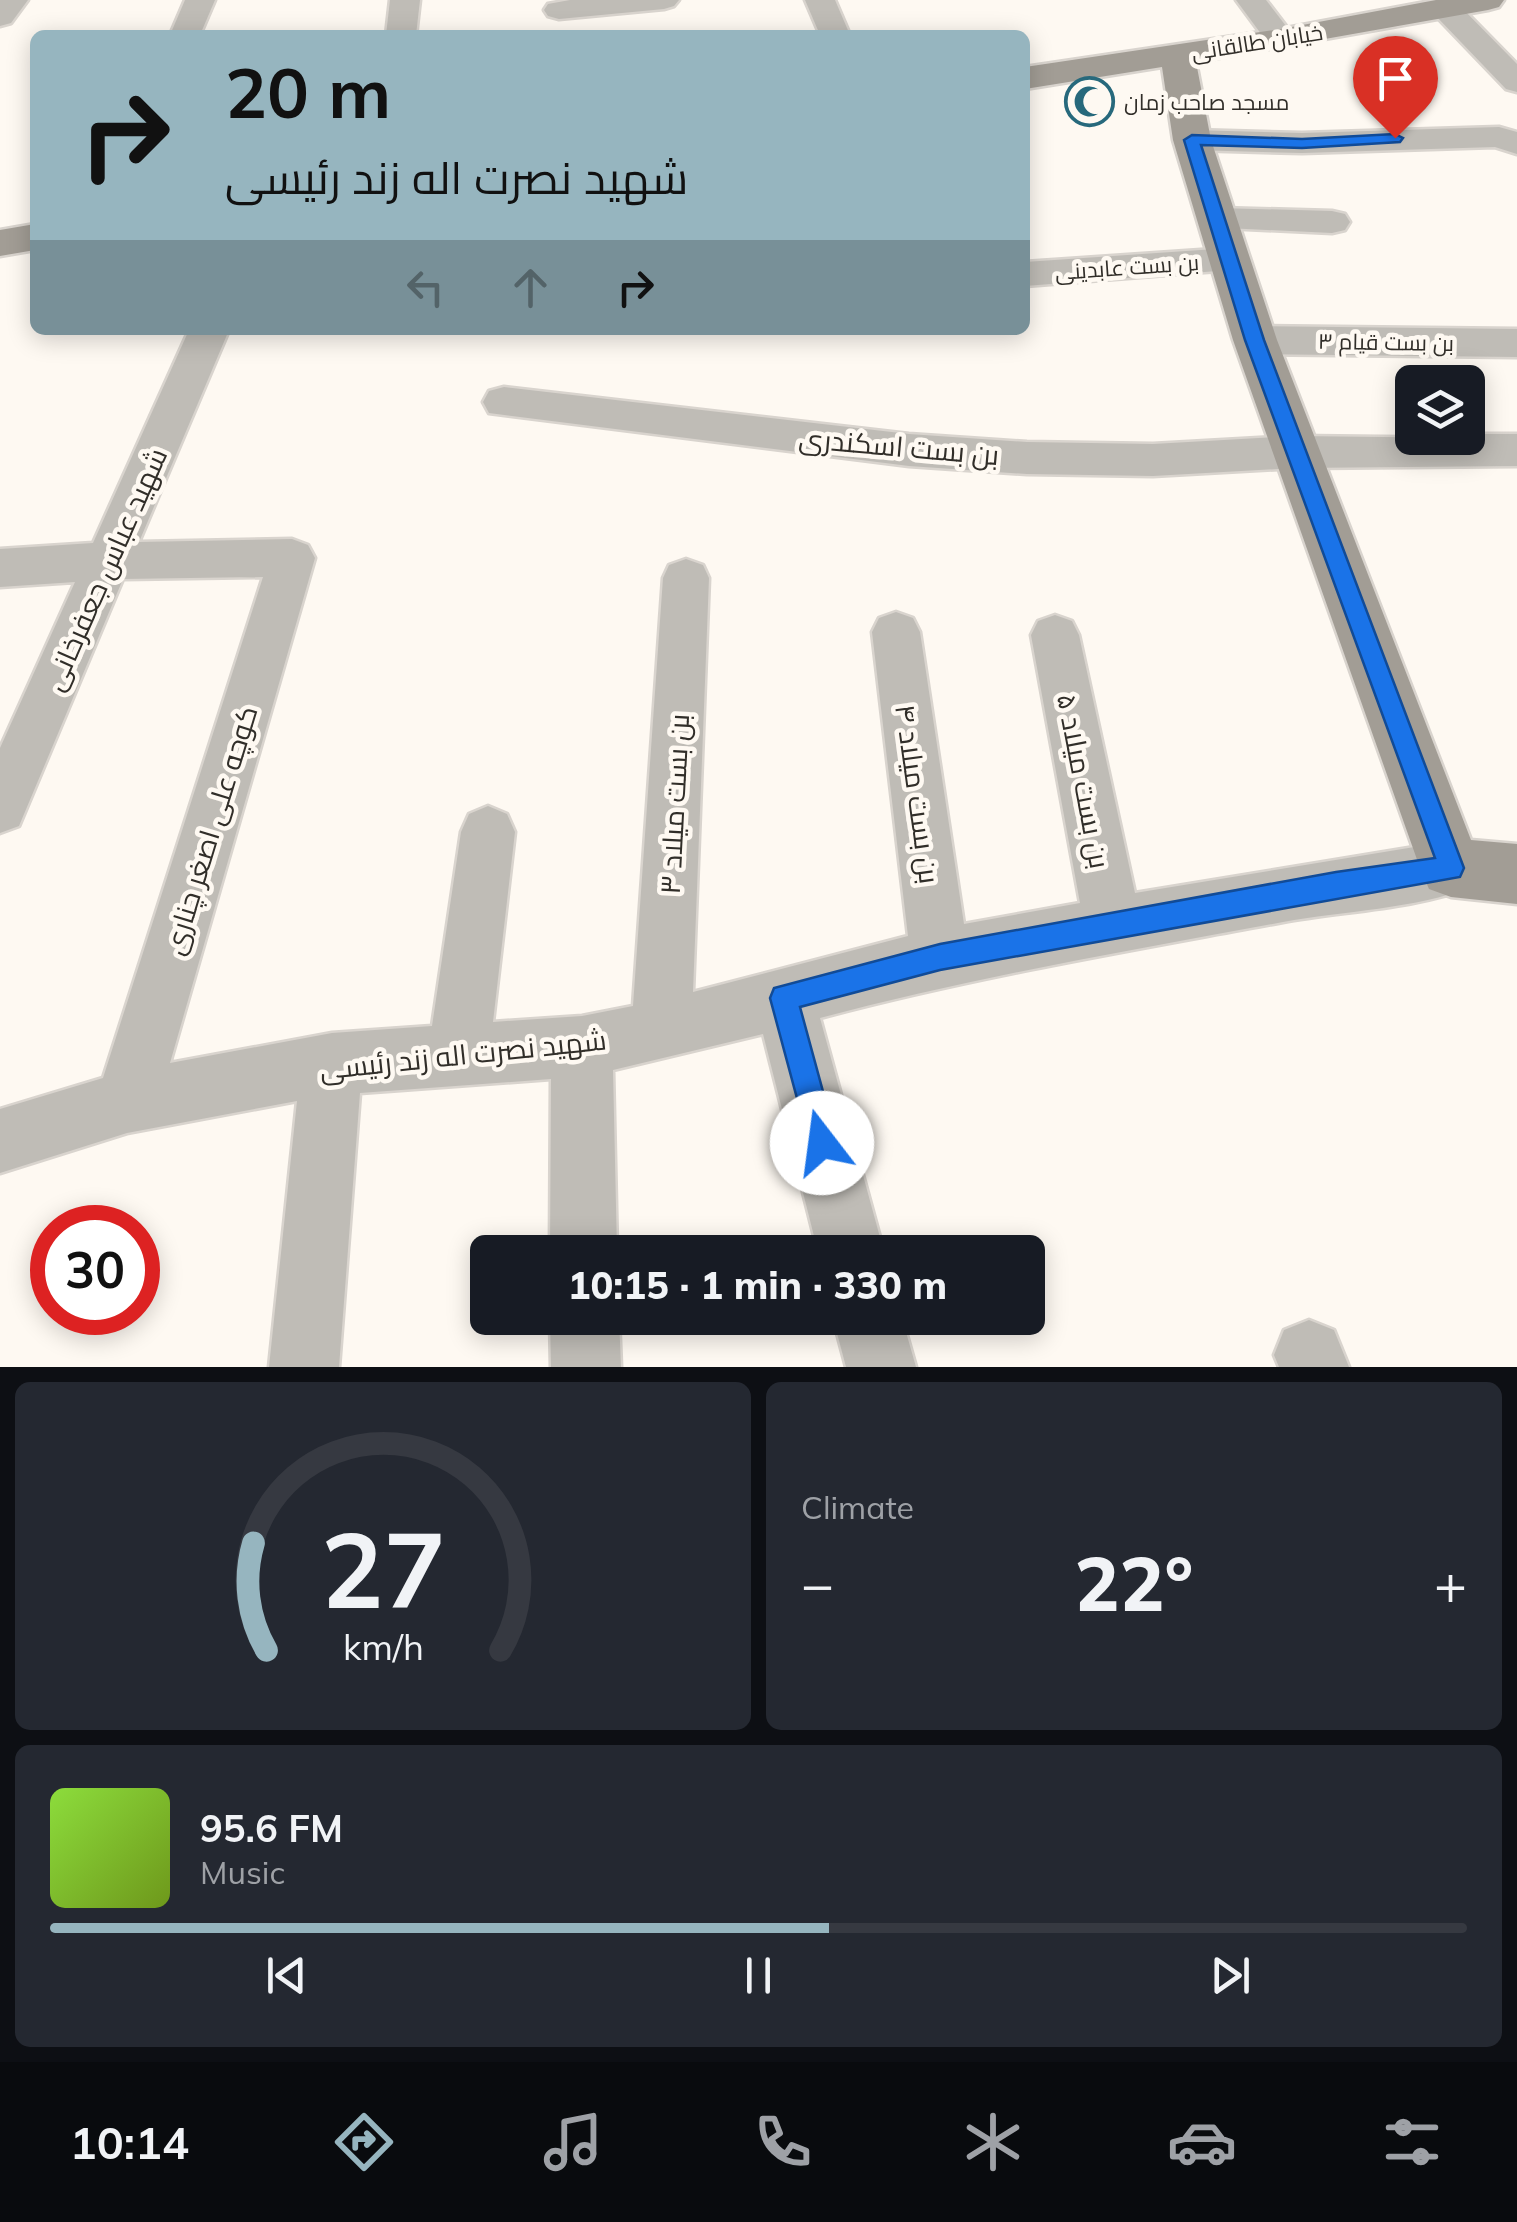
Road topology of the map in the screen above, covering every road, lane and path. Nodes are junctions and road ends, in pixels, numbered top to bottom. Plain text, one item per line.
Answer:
1 (13, 0) edge
2 (200, 0) edge
3 (405, 0) edge
4 (664, 0) edge
5 (820, 0) edge
6 (1251, 0) edge
7 (1488, 0) edge
8 (1446, 8) junction
9 (560, 15) edge
10 (0, 17) edge
11 (187, 30) edge
12 (402, 30) edge
13 (832, 30) edge
14 (1280, 39) junction
15 (1177, 54) junction
16 (1030, 77) edge
17 (1517, 82) edge
18 (1192, 140) junction
19 (1517, 144) edge
20 (1332, 222) dead end
21 (30, 238) edge
22 (1224, 239) junction
23 (0, 243) edge
24 (1030, 273) edge
25 (207, 335) edge
26 (1254, 340) junction
27 (1517, 343) edge
28 (504, 402) dead end
29 (1517, 450) edge
30 (1296, 452) junction
31 (108, 561) junction
32 (0, 568) edge
33 (686, 578) dead end
34 (896, 632) dead end
35 (1055, 636) dead end
36 (0, 808) edge
37 (488, 832) dead end
38 (1451, 868) junction
39 (1517, 874) edge
40 (1113, 926) junction
41 (940, 957) junction
42 (784, 998) junction
43 (662, 1030) junction
44 (582, 1046) junction
45 (459, 1053) junction
46 (332, 1064) junction
47 (128, 1102) junction
48 (0, 1141) edge
49 (584, 1235) edge
50 (847, 1235) edge
51 (585, 1335) edge
52 (873, 1335) edge
53 (304, 1367) edge
54 (586, 1367) edge
55 (881, 1367) edge

1 - 10 street
2 - 11 street
3 - 12 street
4 - 9 street
5 - 13 street
6 - 14 street
7 - 8 street, خیابان طالقانی
8 - 14 street, خیابان طالقانی
8 - 17 street
14 - 15 street, خیابان طالقانی
15 - 16 street, خیابان طالقانی
15 - 18 street
18 - 19 street
18 - 22 street
20 - 22 street, بن بست عابدینی
21 - 23 street
22 - 24 street, بن بست عابدینی
22 - 26 street
25 - 31 street, شهید عباس جعفرخانی
26 - 27 street, بن بست قیام ۳
26 - 30 street
28 - 30 street, بن بست اسکندری
29 - 30 street, بن بست اسکندری
30 - 38 street
31 - 32 street
31 - 36 street, شهید عباس جعفرخانی
31 - 47 street, کوچه علی اصغر چناری
33 - 43 street, بن بست میلاد ۳
34 - 41 street, بن بست میلاد ۴
35 - 40 street, بن بست میلاد ۵
37 - 45 street
38 - 39 street, شهید نصرت اله زند رئیسی
38 - 40 street, شهید نصرت اله زند رئیسی
40 - 41 street, شهید نصرت اله زند رئیسی
41 - 42 street, شهید نصرت اله زند رئیسی
42 - 43 street, شهید نصرت اله زند رئیسی
42 - 50 street
43 - 44 street, شهید نصرت اله زند رئیسی
44 - 45 street, شهید نصرت اله زند رئیسی
44 - 49 street
45 - 46 street, شهید نصرت اله زند رئیسی
46 - 47 street, شهید نصرت اله زند رئیسی
46 - 53 street
47 - 48 street, شهید نصرت اله زند رئیسی
51 - 54 street
52 - 55 street

